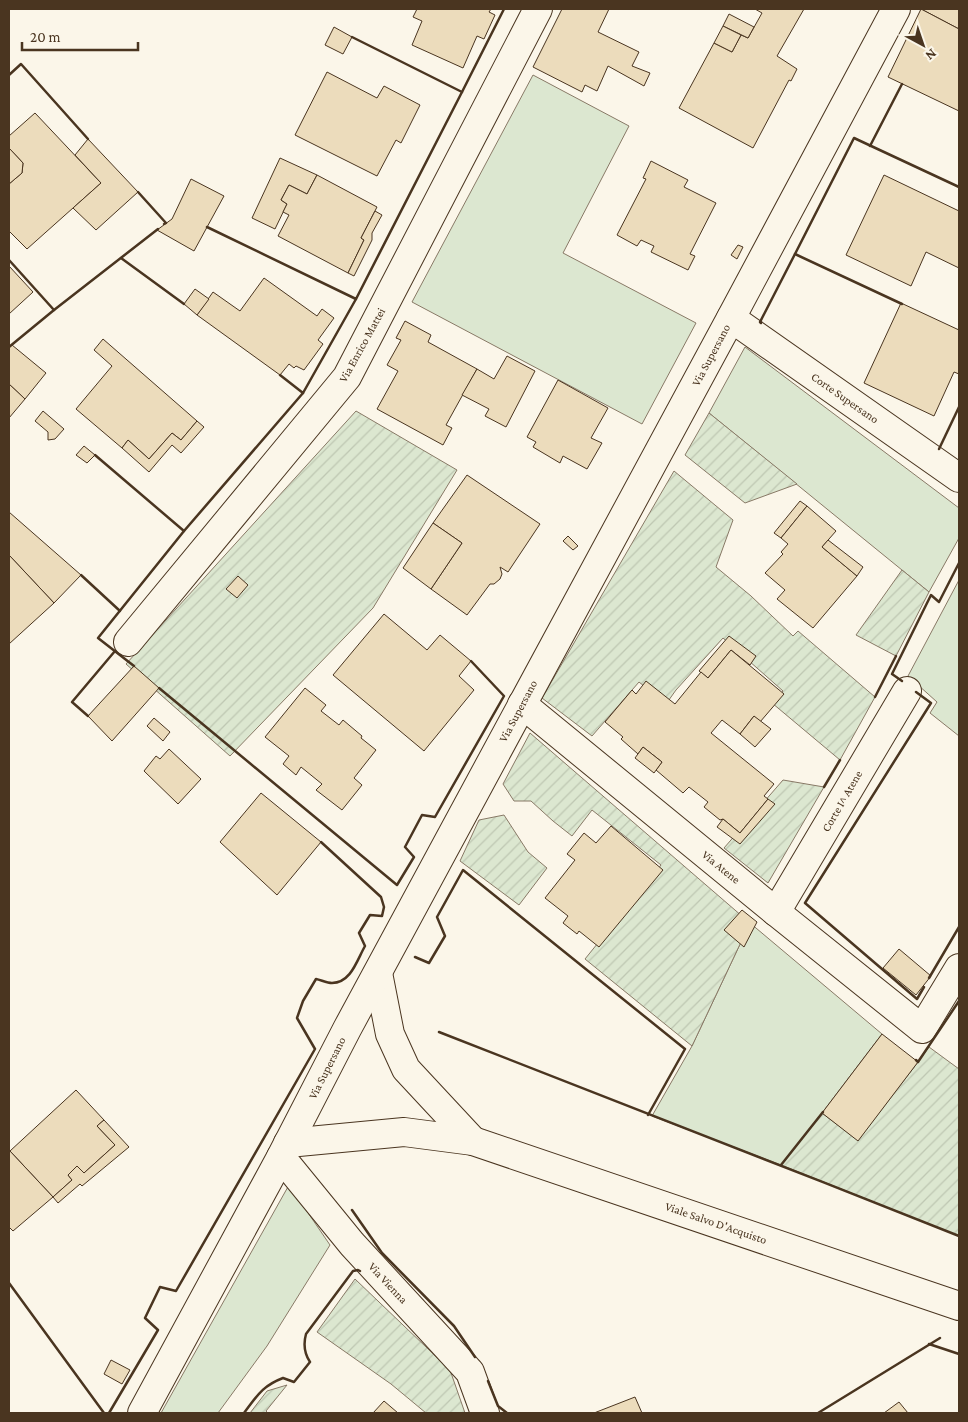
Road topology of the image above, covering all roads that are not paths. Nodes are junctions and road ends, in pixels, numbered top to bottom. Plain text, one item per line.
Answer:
1 (538, 9) edge
2 (896, 9) edge
3 (731, 318) junction
4 (959, 478) edge
5 (128, 642) dead end
6 (906, 691) dead end
7 (522, 704) junction
8 (776, 912) junction
9 (959, 968) edge
10 (378, 973) junction
11 (473, 1141) junction
12 (285, 1150) junction
13 (959, 1306) edge
14 (142, 1413) edge
15 (485, 1413) edge

1 - 5 street, Via Enrico Mattei
2 - 3 street, Via Supersano
3 - 4 street, Corte Supersano
3 - 7 street, Via Supersano
6 - 8 street, Corte I^ Atene
7 - 8 street, Via Atene
7 - 10 street, Via Supersano
8 - 9 street, Via Atene
10 - 11 street, Viale Salvo D'Acquisto
10 - 12 street, Via Supersano
11 - 12 street, Viale Salvo D'Acquisto
11 - 13 street, Viale Salvo D'Acquisto
12 - 14 street, Via Supersano
12 - 15 street, Via Vienna

